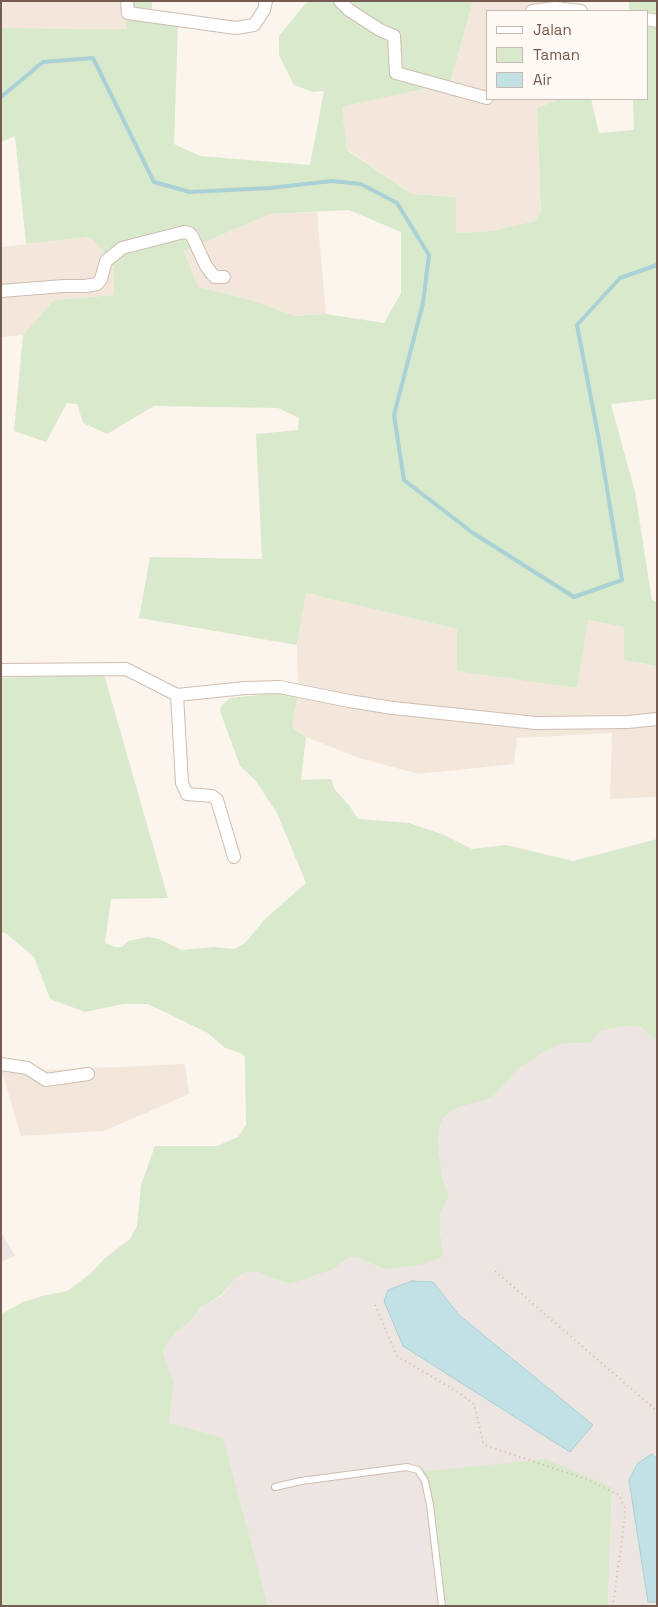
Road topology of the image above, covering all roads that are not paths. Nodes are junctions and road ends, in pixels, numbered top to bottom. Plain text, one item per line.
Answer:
1 (128, 1) edge
2 (266, 1) edge
3 (340, 1) edge
4 (554, 5) edge
5 (536, 10) edge
6 (576, 10) edge
7 (486, 98) edge
8 (224, 277) dead end
9 (1, 292) edge
10 (1, 670) edge
11 (177, 695) junction
12 (657, 719) edge
13 (234, 857) dead end
14 (1, 1064) edge
15 (88, 1074) dead end
16 (275, 1487) dead end
17 (442, 1606) edge

1 - 2 street
3 - 7 street
4 - 5 street
4 - 6 street
8 - 9 street
10 - 11 street
11 - 12 street
11 - 13 street
14 - 15 street
16 - 17 lane

